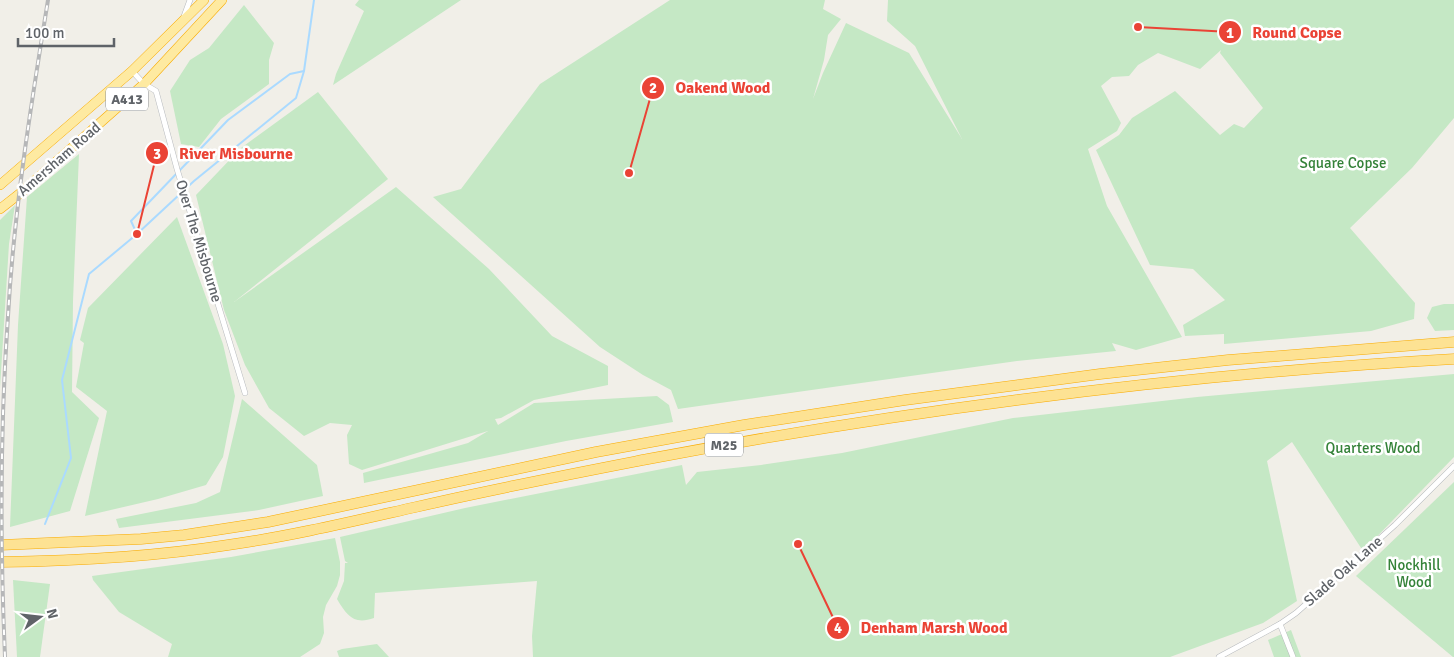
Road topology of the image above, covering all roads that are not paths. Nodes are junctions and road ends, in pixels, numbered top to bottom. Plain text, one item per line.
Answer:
1 (190, 0) edge
2 (204, 0) edge
3 (222, 0) edge
4 (182, 22) junction
5 (132, 71) junction
6 (144, 84) junction
7 (0, 185) edge
8 (0, 209) edge
9 (1454, 342) edge
10 (1454, 359) edge
11 (245, 393) dead end
12 (1454, 466) edge
13 (0, 545) edge
14 (0, 562) edge
15 (1280, 624) junction
16 (1219, 657) edge
17 (1293, 657) edge

1 - 4 street
2 - 4 highway, A413
3 - 6 highway, Amersham Road / A413
4 - 5 highway, A413
5 - 6 street, Over The Misbourne
5 - 7 highway, A413
6 - 8 highway, Amersham Road / A413
6 - 11 street, Over The Misbourne
9 - 13 highway, M25
10 - 14 highway, M25
12 - 15 street, Slade Oak Lane
15 - 16 street, Slade Oak Lane
15 - 17 street

